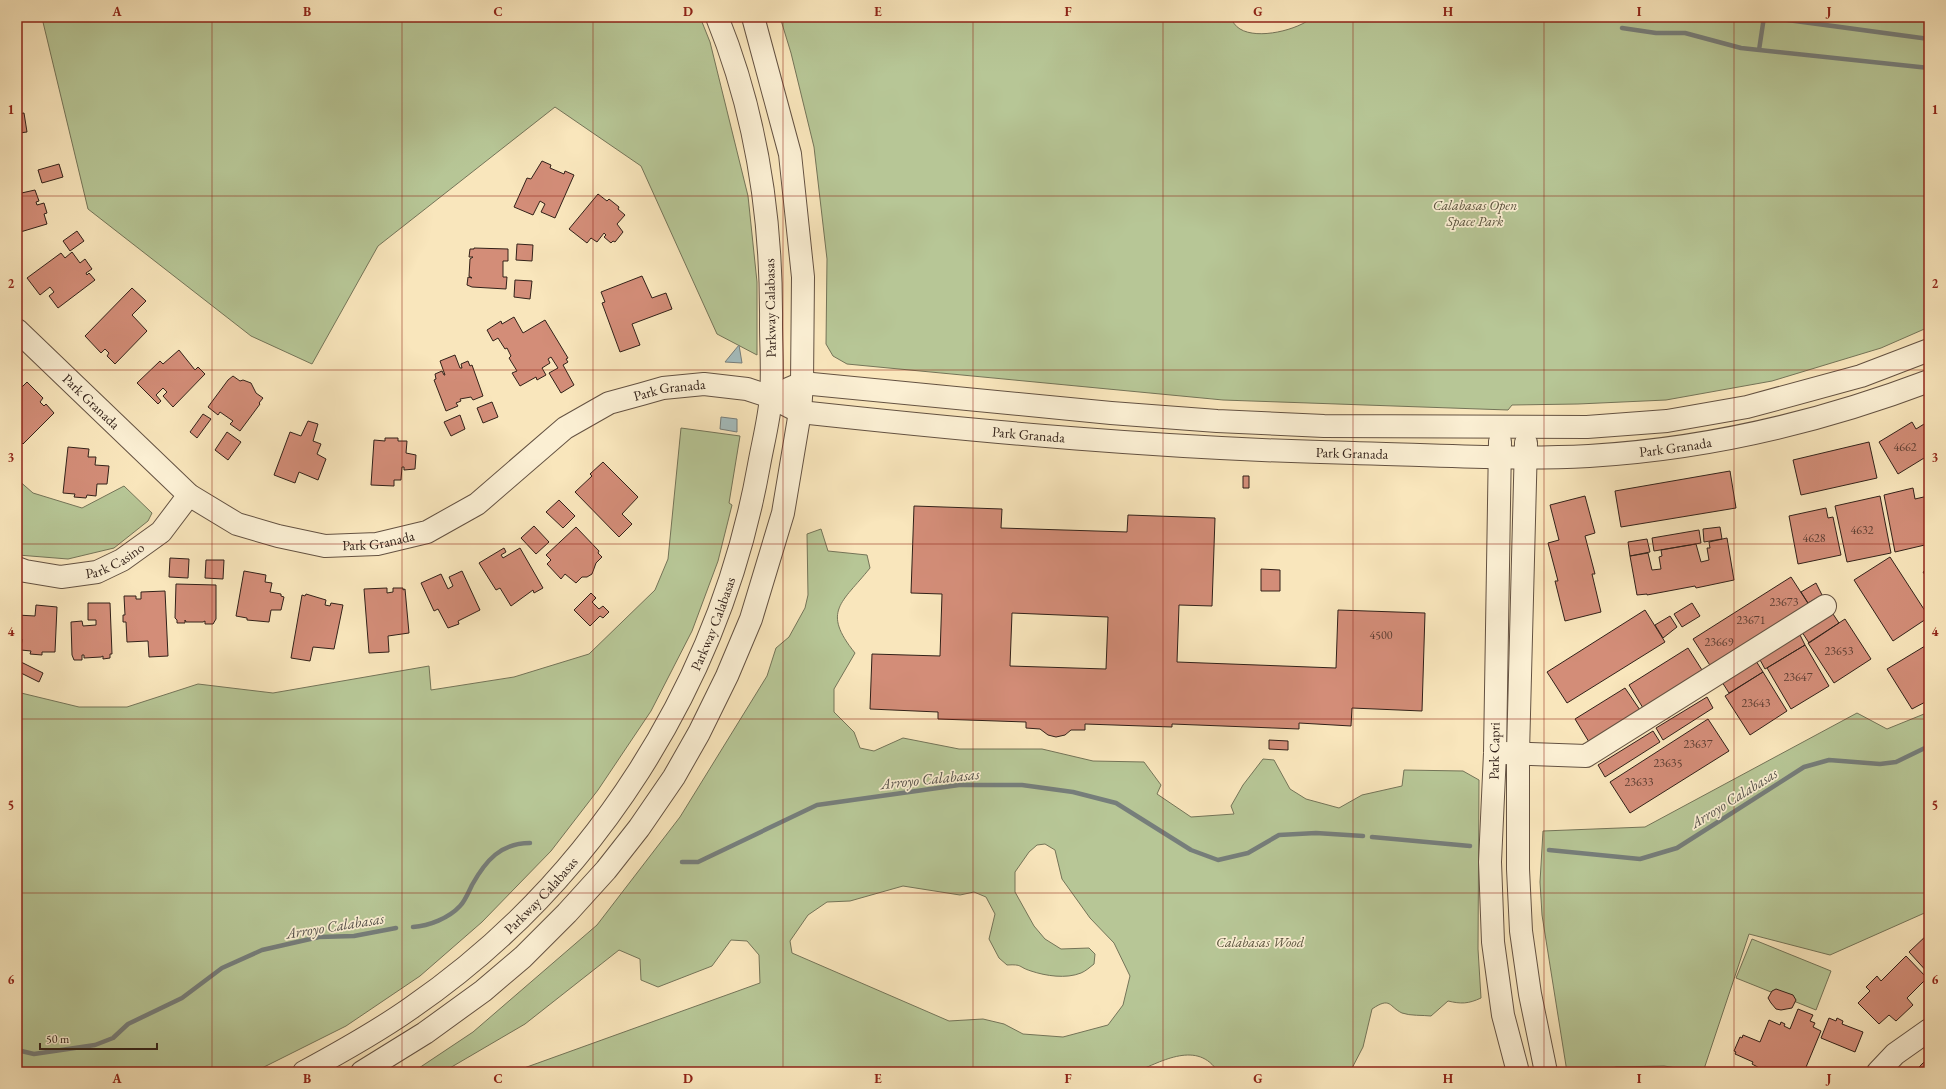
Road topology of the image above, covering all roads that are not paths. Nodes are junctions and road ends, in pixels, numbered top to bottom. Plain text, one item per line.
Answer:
1 (717, 17) edge
2 (752, 17) edge
3 (17, 330) edge
4 (1929, 350) edge
5 (1929, 381) edge
6 (802, 383) junction
7 (771, 397) junction
8 (800, 412) junction
9 (1500, 427) junction
10 (1526, 428) junction
11 (1499, 457) junction
12 (1526, 458) junction
13 (189, 495) junction
14 (17, 568) edge
15 (1825, 606) dead end
16 (1495, 753) junction
17 (1518, 753) junction
18 (1929, 1030) edge
19 (304, 1072) edge
20 (362, 1072) edge
21 (1518, 1072) edge
22 (1546, 1072) edge
23 (1878, 1072) edge

1 - 7 street, Parkway Calabasas
2 - 6 street
3 - 13 street, Park Granada
4 - 10 street, Park Granada
5 - 12 street, Park Granada
6 - 7 street, Park Granada
6 - 8 street
6 - 9 street, Park Granada
7 - 8 street, Park Granada
7 - 13 street, Park Granada
7 - 19 street, Parkway Calabasas
8 - 11 street, Park Granada
8 - 20 street
9 - 10 street, Park Granada
9 - 11 street, Park Capri
10 - 12 street, Park Capri
11 - 12 street, Park Granada
11 - 16 street, Park Capri
12 - 17 street, Park Capri
13 - 14 street, Park Casino
15 - 17 street
16 - 17 street
16 - 21 street, Park Capri
17 - 22 street, Park Capri
18 - 23 street

